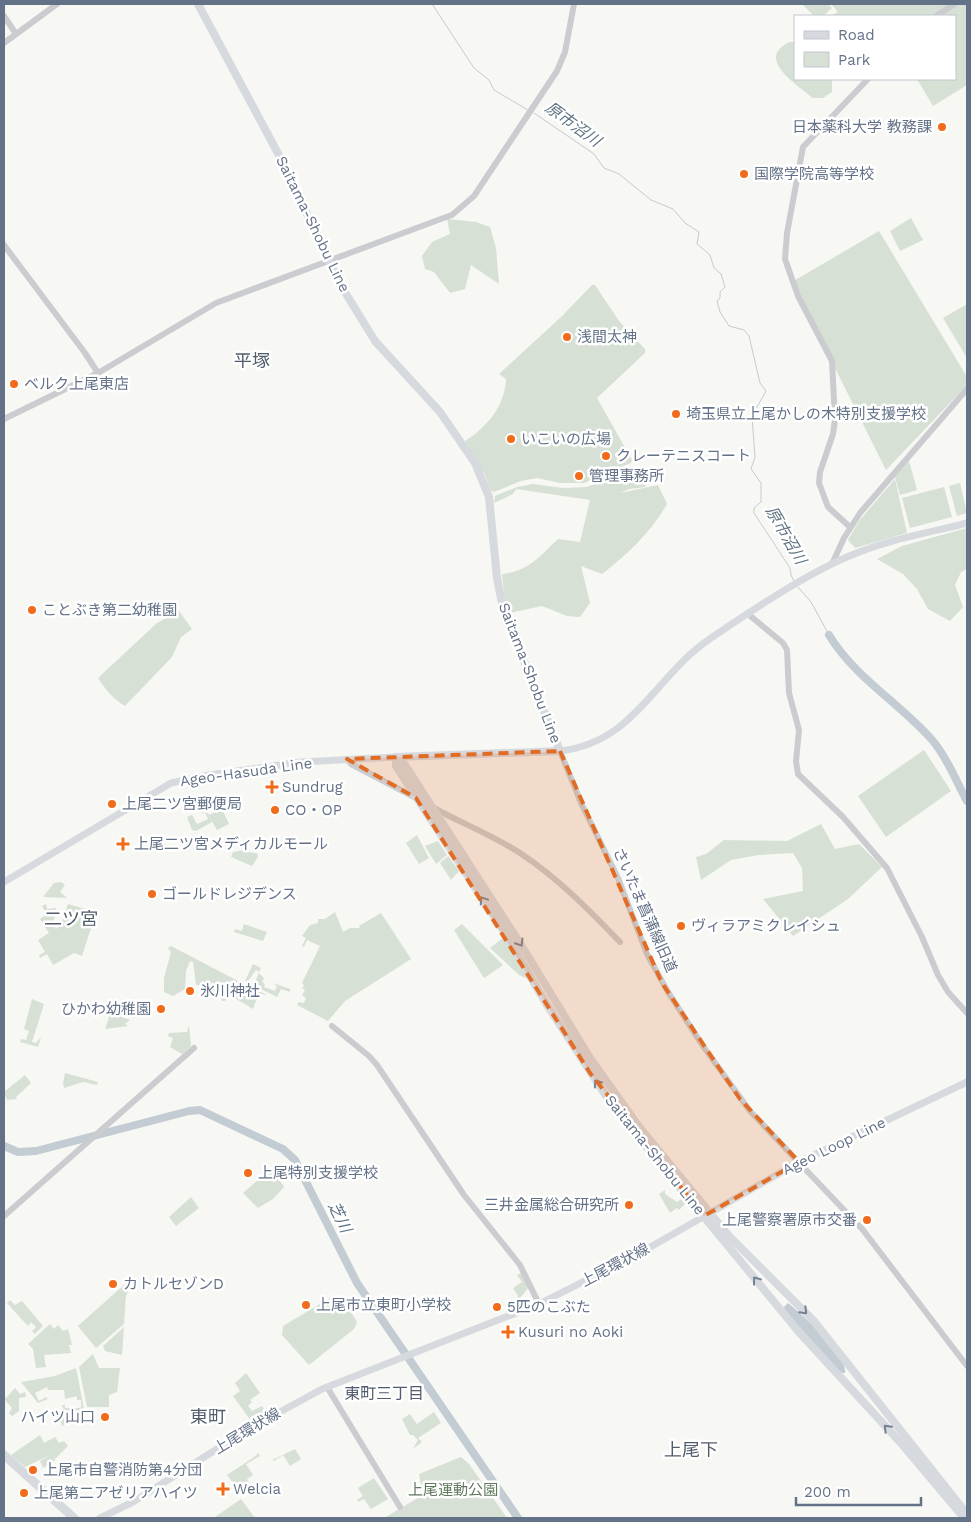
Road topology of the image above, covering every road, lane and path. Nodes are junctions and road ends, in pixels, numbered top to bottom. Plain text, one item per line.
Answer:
1 (57, 4) edge
2 (198, 4) edge
3 (574, 4) edge
4 (954, 4) edge
5 (938, 15) edge
6 (4, 16) edge
7 (16, 34) junction
8 (4, 44) edge
9 (867, 80) edge
10 (4, 244) edge
11 (328, 261) junction
12 (98, 373) junction
13 (967, 389) edge
14 (4, 419) edge
15 (967, 523) edge
16 (850, 528) junction
17 (832, 564) junction
18 (748, 614) junction
19 (560, 751) junction
20 (396, 757) junction
21 (347, 759) junction
22 (416, 798) junction
23 (430, 805) junction
24 (443, 832) junction
25 (4, 882) edge
26 (620, 942) dead end
27 (967, 1014) edge
28 (332, 1026) dead end
29 (194, 1048) dead end
30 (967, 1082) edge
31 (799, 1162) junction
32 (707, 1214) junction
33 (4, 1216) edge
34 (789, 1297) junction
35 (539, 1304) junction
36 (778, 1307) junction
37 (850, 1366) junction
38 (967, 1366) edge
39 (839, 1376) junction
40 (327, 1387) junction
41 (4, 1455) edge
42 (4, 1462) edge
43 (400, 1507) dead end
44 (967, 1514) edge
45 (66, 1518) edge
46 (74, 1518) edge
47 (100, 1518) edge
48 (964, 1518) edge

1 - 7 street
2 - 11 main road, Saitama-Shobu Line
3 - 11 street
4 - 5 street
6 - 7 street
7 - 8 street
9 - 16 street
10 - 12 street
11 - 12 street
11 - 19 main road, Saitama-Shobu Line
12 - 14 street
13 - 16 street
15 - 17 main road
16 - 17 street
17 - 18 main road
18 - 19 main road
18 - 27 street
19 - 20 main road, Saitama-Shobu Line
19 - 31 street, さいたま菖蒲線旧道
20 - 21 main road, Ageo-Hasuda Line
20 - 22 main road, Saitama-Shobu Line
20 - 23 main road, Saitama-Shobu Line
21 - 22 street
21 - 25 main road, Ageo-Hasuda Line
22 - 24 main road, Saitama-Shobu Line
23 - 24 main road, Saitama-Shobu Line
23 - 26 street
24 - 32 main road, Saitama-Shobu Line
28 - 35 street
29 - 33 street
30 - 31 main road, Ageo Loop Line
31 - 32 main road, Ageo Loop Line
31 - 38 street, さいたま菖蒲線旧道
32 - 34 main road, Saitama-Shobu Line
32 - 35 main road, 上尾環状線
36 -> 32 main road, Saitama-Shobu Line
34 - 36 main road
34 -> 37 main road, Saitama-Shobu Line
35 - 40 main road, 上尾環状線
36 - 39 main road, Saitama-Shobu Line
37 - 39 main road
37 - 44 main road, Saitama-Shobu Line
48 -> 39 main road, Saitama-Shobu Line
40 - 43 street
40 - 47 main road, 上尾環状線
41 - 46 highway
42 - 45 highway

